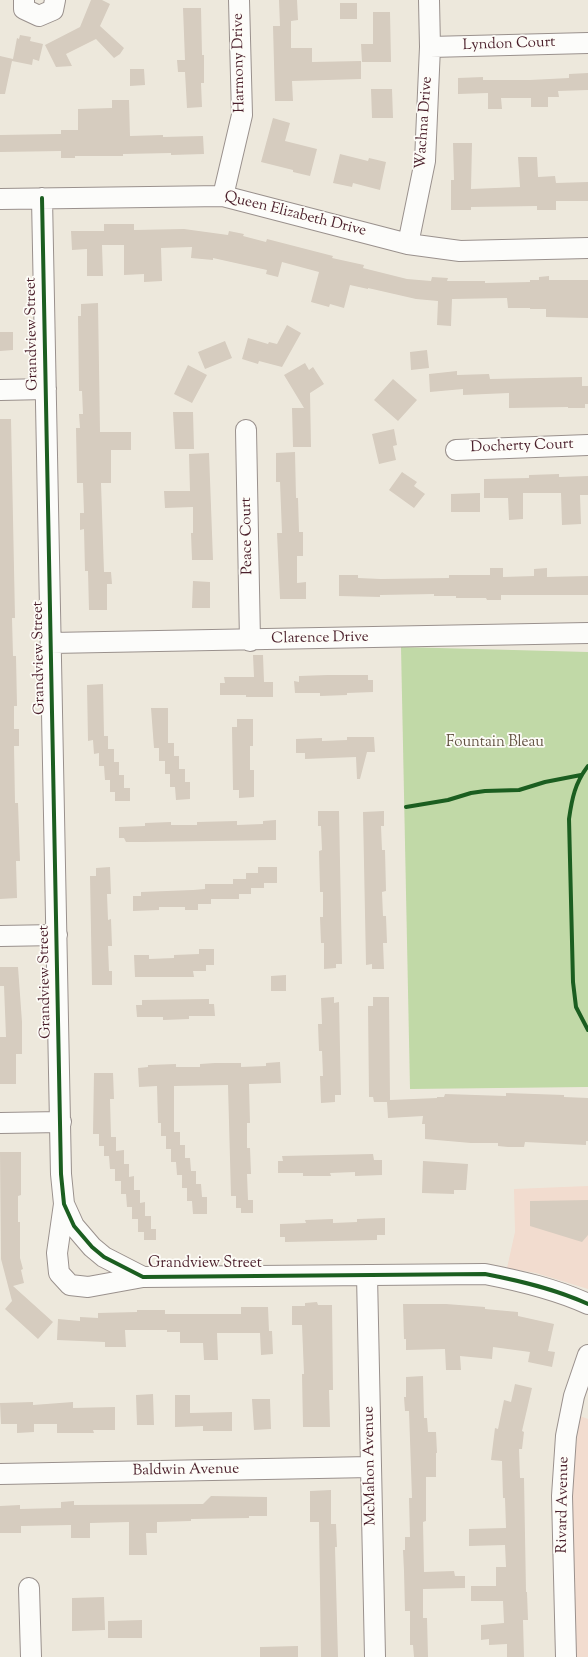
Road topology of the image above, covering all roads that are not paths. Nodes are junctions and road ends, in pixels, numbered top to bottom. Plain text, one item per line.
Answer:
1 (24, 0) edge
2 (54, 0) edge
3 (239, 0) edge
4 (429, 0) edge
5 (588, 43) edge
6 (430, 47) junction
7 (223, 196) junction
8 (42, 198) junction
9 (0, 199) edge
10 (408, 244) junction
11 (588, 248) edge
12 (46, 389) junction
13 (0, 390) edge
14 (246, 430) dead end
15 (588, 445) edge
16 (456, 450) dead end
17 (588, 633) edge
18 (250, 640) junction
19 (51, 643) junction
20 (56, 935) junction
21 (0, 936) edge
22 (60, 1122) junction
23 (0, 1123) edge
24 (64, 1204) junction
25 (367, 1275) junction
26 (143, 1277) junction
27 (588, 1304) edge
28 (588, 1355) edge
29 (371, 1467) junction
30 (0, 1474) edge
31 (29, 1588) dead end
32 (31, 1657) edge
33 (375, 1657) edge
34 (566, 1657) edge

1 - 2 street
3 - 7 street, Harmony Drive
4 - 6 street, Wachna Drive
5 - 6 street, Lyndon Court
6 - 10 street, Wachna Drive
7 - 8 street, Queen Elizabeth Drive
7 - 10 street, Queen Elizabeth Drive
8 - 9 street, Queen Elizabeth Drive
8 - 12 street, Grandview Street
10 - 11 street, Queen Elizabeth Drive
12 - 13 street
12 - 19 street, Grandview Street
14 - 18 street, Peace Court
15 - 16 street, Docherty Court
17 - 18 street, Clarence Drive
18 - 19 street, Clarence Drive
19 - 20 street, Grandview Street
20 - 21 street
20 - 22 street, Grandview Street
22 - 23 street
22 - 24 street, Grandview Street
24 - 26 street, Grandview Street
24 - 26 street, Grandview Street
25 - 26 street, Grandview Street
25 - 27 street, Grandview Street
25 - 29 street, McMahon Avenue
28 - 34 street, Rivard Avenue
29 - 30 street, Baldwin Avenue
29 - 33 street, McMahon Avenue
31 - 32 street

